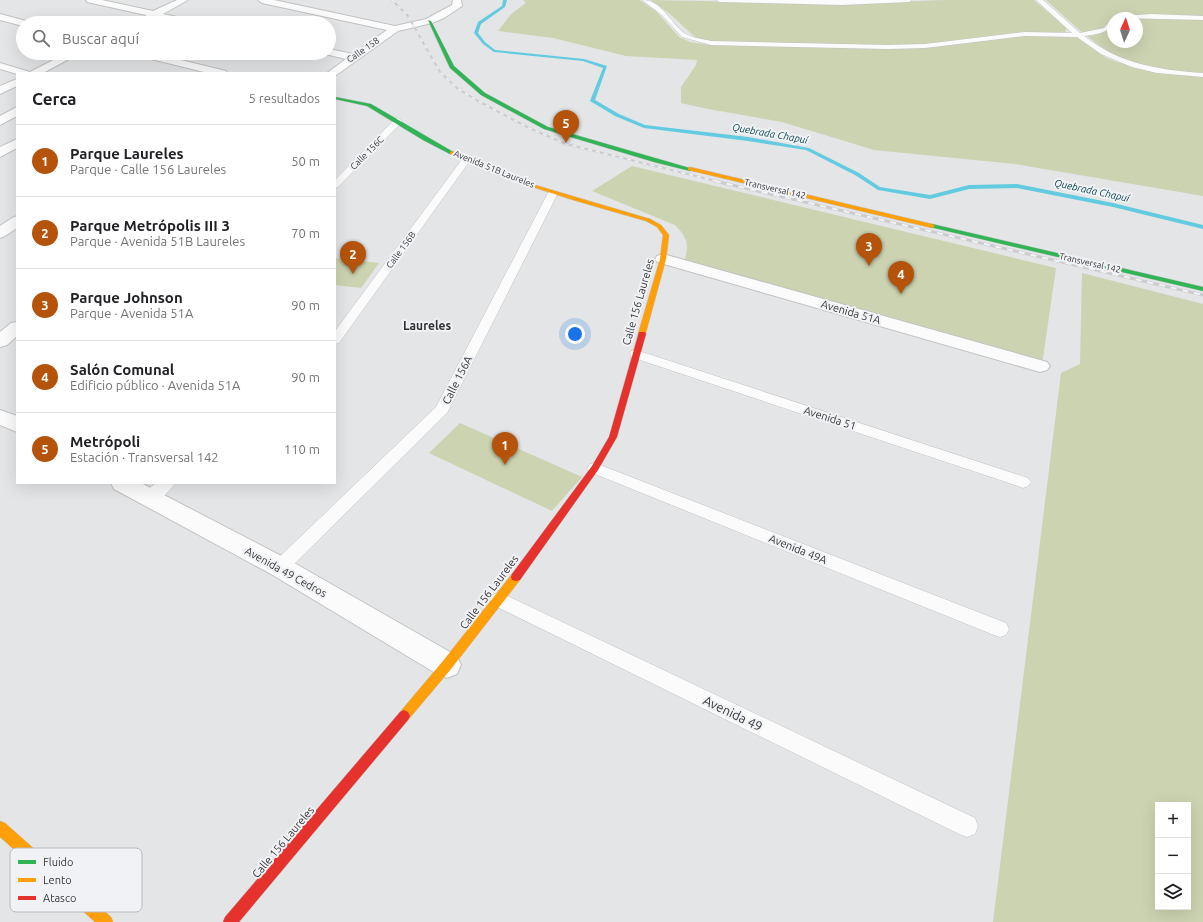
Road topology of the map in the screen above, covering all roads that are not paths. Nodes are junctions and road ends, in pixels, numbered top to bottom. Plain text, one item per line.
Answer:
1 (90, 0) edge
2 (184, 0) edge
3 (262, 0) edge
4 (458, 0) edge
5 (645, 0) edge
6 (719, 0) edge
7 (909, 0) edge
8 (1039, 0) edge
9 (154, 14) junction
10 (150, 16) edge
11 (163, 16) edge
12 (0, 17) edge
13 (1143, 17) edge
14 (1203, 18) edge
15 (16, 21) edge
16 (429, 21) junction
17 (395, 28) junction
18 (1107, 28) edge
19 (1079, 35) junction
20 (336, 53) edge
21 (353, 57) junction
22 (61, 60) edge
23 (168, 60) edge
24 (0, 66) edge
25 (21, 72) edge
26 (37, 72) edge
27 (218, 72) edge
28 (333, 72) edge
29 (1203, 75) edge
30 (16, 83) edge
31 (0, 93) edge
32 (12, 96) dead end
33 (336, 98) edge
34 (16, 113) edge
35 (398, 121) junction
36 (8, 132) edge
37 (0, 153) edge
38 (466, 160) junction
39 (336, 184) edge
40 (553, 192) junction
41 (16, 222) edge
42 (659, 226) joint
43 (0, 233) edge
44 (663, 258) junction
45 (1203, 289) edge
46 (16, 328) edge
47 (336, 339) edge
48 (0, 340) edge
49 (636, 354) junction
50 (1040, 366) dead end
51 (0, 417) edge
52 (16, 425) edge
53 (595, 468) junction
54 (1023, 482) dead end
55 (127, 484) edge
56 (157, 490) edge
57 (280, 567) junction
58 (499, 600) junction
59 (1000, 629) dead end
60 (448, 665) junction
61 (967, 826) dead end
62 (2, 833) edge
63 (20, 848) edge
64 (94, 912) edge
65 (106, 922) edge
66 (230, 922) edge

1 - 9 street
2 - 9 street
3 - 17 street
4 - 16 street
5 - 19 lane
6 - 7 lane
8 - 19 lane
9 - 10 street
9 - 11 street
12 - 15 street
13 - 14 lane
16 - 17 street
16 - 45 street, Transversal 142
17 - 21 street, Calle 158
18 - 19 lane
19 - 29 lane
20 - 21 street
21 - 28 street, Calle 158
22 - 26 street
23 - 27 street
24 - 25 street
30 - 31 street
31 - 32 street
33 - 35 street, Avenida 51B Laureles
34 - 36 street
35 - 38 street, Avenida 51B Laureles
35 - 39 lane, Calle 156C
36 - 37 street
38 - 40 street, Avenida 51B Laureles
38 - 47 lane, Calle 156B
40 - 42 street, Avenida 51B Laureles
40 - 57 lane, Calle 156A
41 - 43 street
42 - 44 street, Calle 156 Laureles
44 - 49 street, Calle 156 Laureles
44 - 50 street, Avenida 51A
46 - 48 street
49 - 53 street, Calle 156 Laureles
49 - 54 lane, Avenida 51
51 - 52 street
53 - 58 street, Calle 156 Laureles
53 - 59 lane, Avenida 49A
55 - 56 street, Avenida 49 Cedros
56 - 57 street, Avenida 49 Cedros
57 - 60 street, Avenida 49 Cedros
58 - 60 street, Calle 156 Laureles
58 - 61 lane, Avenida 49
60 - 66 street, Calle 156 Laureles
62 - 63 street
64 - 65 street

